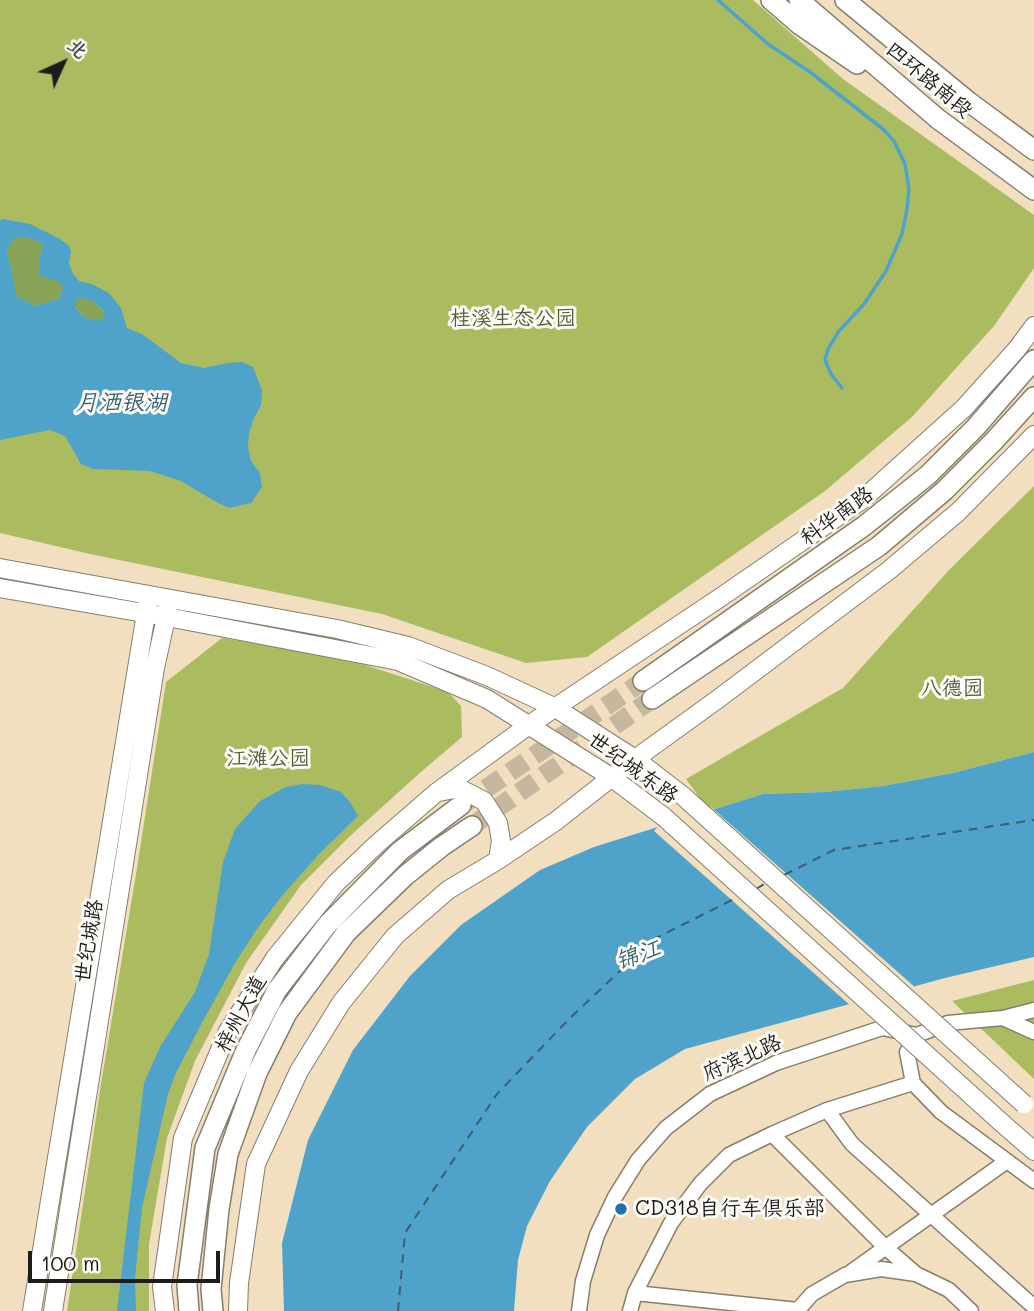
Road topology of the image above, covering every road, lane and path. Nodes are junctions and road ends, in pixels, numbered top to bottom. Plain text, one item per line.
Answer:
1 (771, 0) edge
2 (799, 0) edge
3 (845, 0) edge
4 (938, 119) junction
5 (1034, 150) edge
6 (1034, 190) edge
7 (1034, 326) edge
8 (1034, 360) edge
9 (1034, 397) edge
10 (1034, 435) edge
11 (928, 475) junction
12 (863, 499) junction
13 (0, 568) edge
14 (0, 588) edge
15 (148, 604) junction
16 (168, 608) junction
17 (554, 707) junction
18 (529, 724) junction
19 (635, 759) junction
20 (611, 777) junction
21 (437, 792) junction
22 (461, 806) tunnel mouth
23 (472, 826) tunnel mouth
24 (498, 860) junction
25 (1034, 1010) edge
26 (1003, 1018) junction
27 (1034, 1032) edge
28 (917, 1035) junction
29 (913, 1083) junction
30 (1029, 1109) edge
31 (827, 1110) junction
32 (772, 1134) junction
33 (1034, 1151) edge
34 (1007, 1161) junction
35 (1034, 1181) edge
36 (931, 1214) junction
37 (885, 1247) junction
38 (916, 1274) junction
39 (845, 1275) junction
40 (635, 1293) junction
41 (1034, 1307) edge
42 (798, 1310) edge
43 (32, 1311) edge
44 (53, 1311) edge
45 (165, 1311) edge
46 (189, 1311) edge
47 (213, 1311) edge
48 (238, 1311) edge
49 (579, 1311) edge
50 (630, 1311) edge
51 (971, 1311) edge

1 - 4 highway
2 - 4 highway, 四环路南段
3 - 5 highway, 四环路南段
4 - 6 highway, 四环路南段
7 - 12 main road
8 - 11 highway, 科华南路
9 - 11 highway, 科华南路
10 - 19 main road
11 - 12 main road
12 - 17 main road
13 - 15 main road
14 - 15 main road
15 - 16 main road, 世纪城东路
15 - 43 main road, 世纪城路
16 - 17 main road, 世纪城东路
16 - 18 main road, 世纪城东路
16 - 44 main road, 世纪城路
17 - 18 main road
17 - 19 main road, 世纪城东路
18 - 20 main road, 世纪城东路
18 - 21 main road
19 - 20 main road
19 - 30 main road, 世纪城东路, bridge
20 - 24 main road
20 - 33 main road, 世纪城东路, bridge
21 - 24 main road
21 - 45 main road
22 - 46 highway, 梓州大道
23 - 47 highway, 梓州大道
24 - 48 main road
25 - 26 street
26 - 27 street
26 - 28 street
28 - 29 street
28 - 49 street, 府滨北路
29 - 31 street
29 - 34 street
31 - 32 street
31 - 36 street
32 - 37 street
32 - 40 street
34 - 35 street
34 - 36 street
36 - 37 street
36 - 41 street
37 - 38 street
37 - 39 street
38 - 39 street
38 - 51 street
39 - 42 street
40 - 42 street
40 - 50 street

